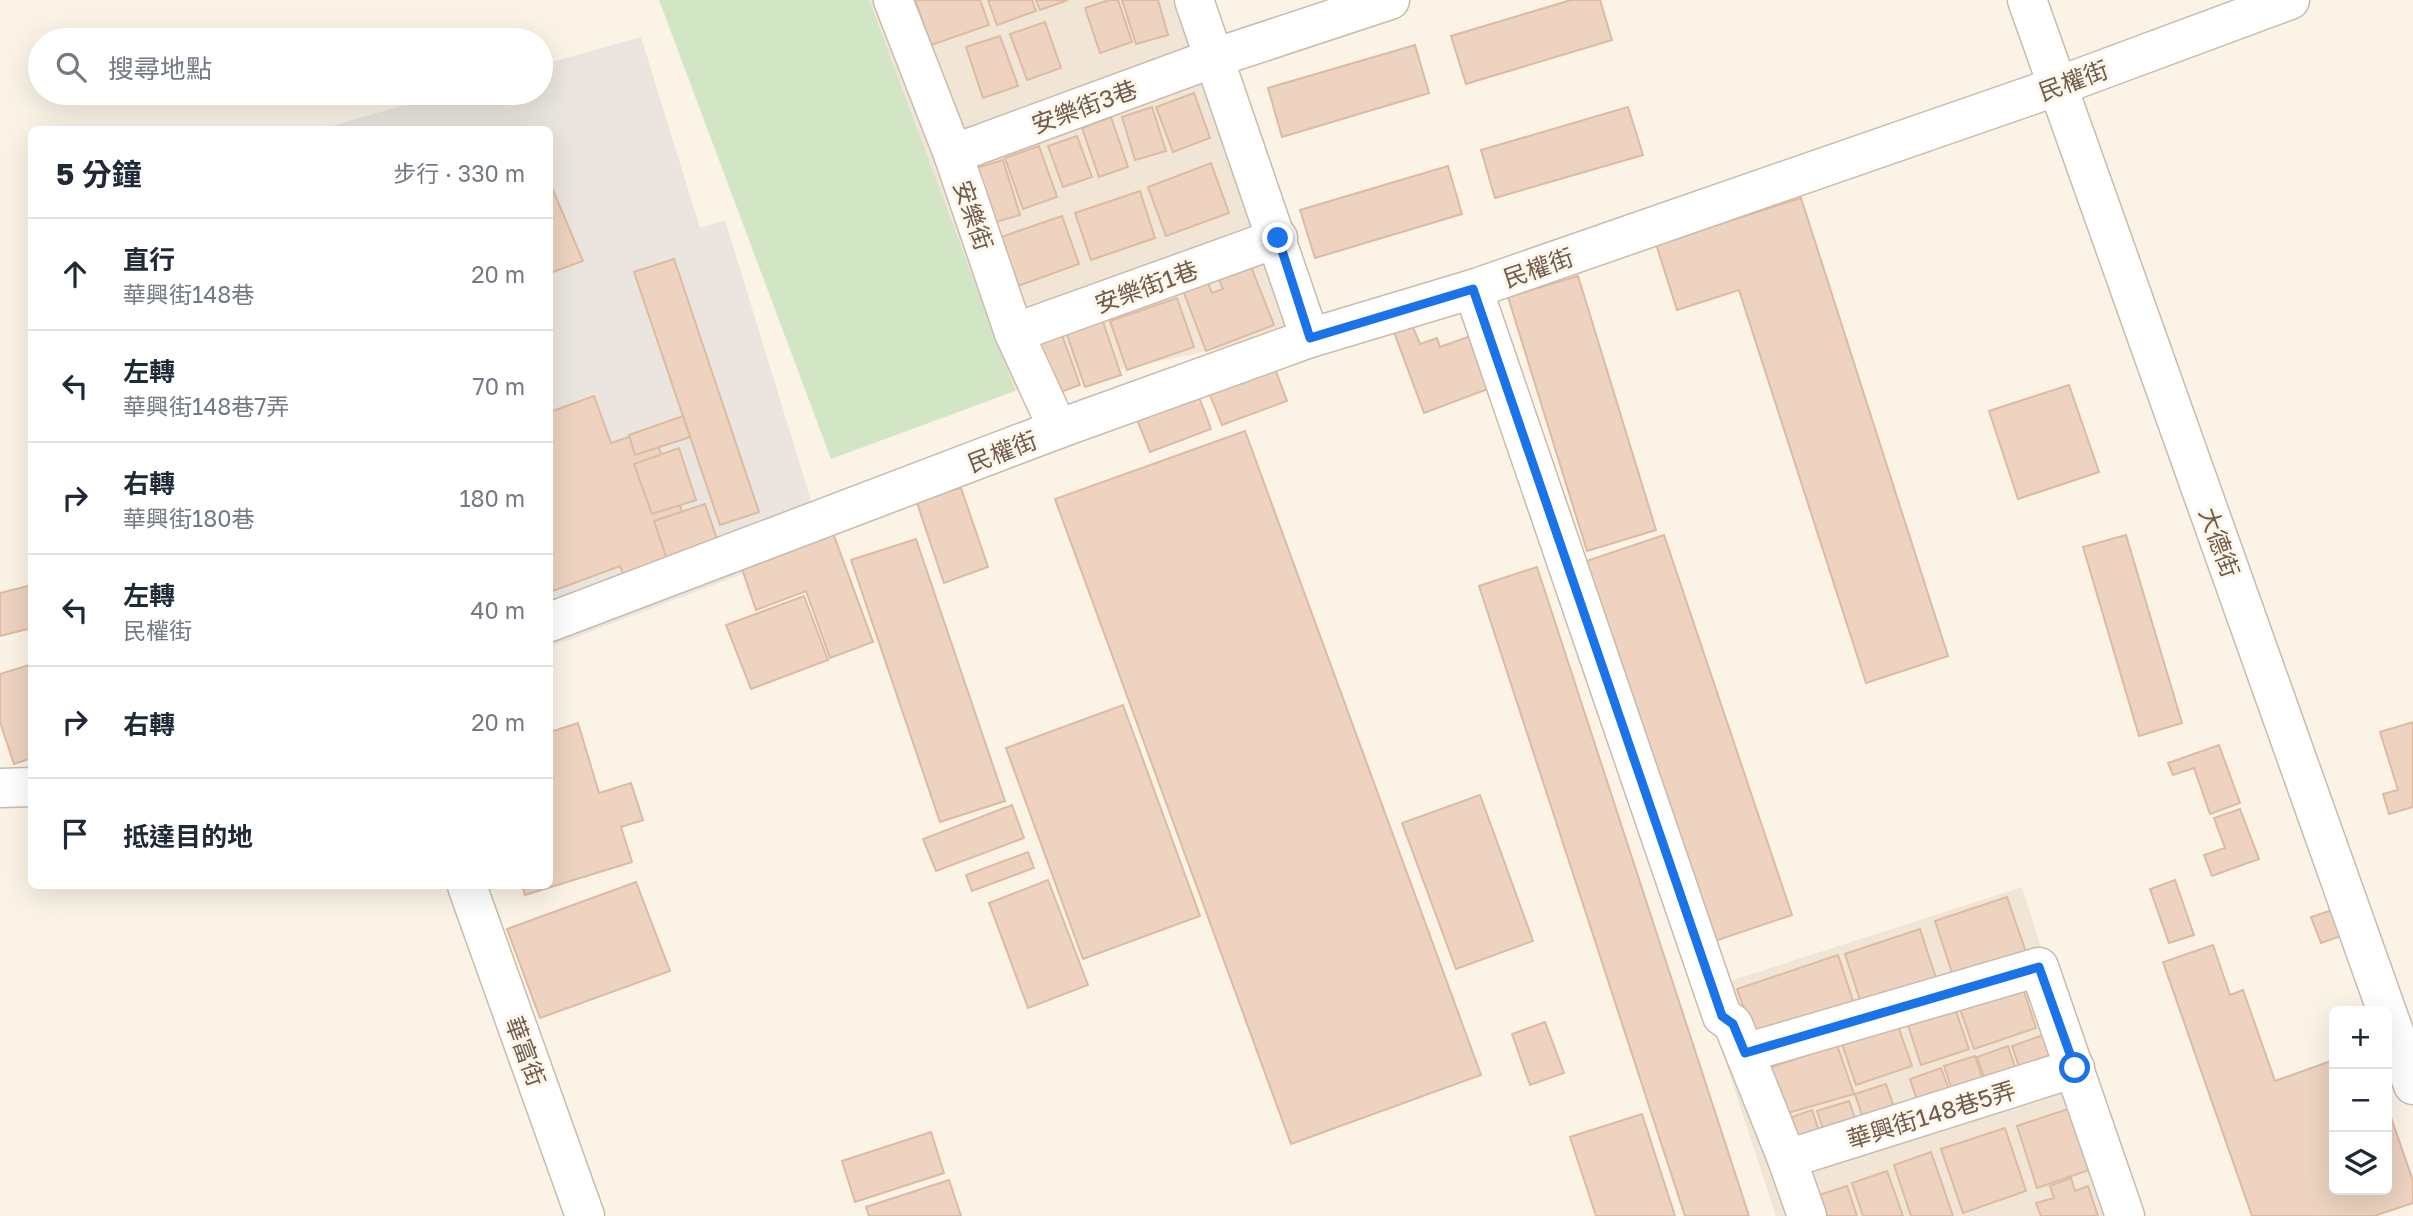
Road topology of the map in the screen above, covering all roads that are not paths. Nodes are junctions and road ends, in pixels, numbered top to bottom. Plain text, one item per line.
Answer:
1 (893, 0) edge
2 (1194, 0) edge
3 (1390, 0) edge
4 (2027, 0) edge
5 (2290, 0) edge
6 (1214, 58) junction
7 (2058, 86) junction
8 (953, 154) junction
9 (1278, 238) junction
10 (1473, 289) junction
11 (1014, 333) junction
12 (1310, 338) junction
13 (1058, 429) junction
14 (553, 621) edge
15 (28, 787) edge
16 (0, 788) edge
17 (468, 889) edge
18 (1745, 1053) junction
19 (2075, 1068) junction
20 (2413, 1085) edge
21 (1787, 1159) junction
22 (585, 1216) edge
23 (1807, 1216) edge
24 (2125, 1216) edge

1 - 8 street, 安樂街
2 - 6 street
3 - 6 street, 安樂街3巷
4 - 7 street, 大德街
5 - 7 street, 民權街
6 - 8 street, 安樂街3巷
6 - 9 street
7 - 10 street, 民權街
7 - 20 street, 大德街
8 - 11 street, 安樂街
9 - 11 street, 安樂街1巷
9 - 12 street
10 - 12 street, 民權街
10 - 18 street
11 - 13 street, 安樂街
12 - 13 street, 民權街
13 - 14 street, 民權街
15 - 16 street
17 - 22 street, 華富街
18 - 19 street
18 - 21 street
19 - 21 street, 華興街148巷5弄
19 - 24 street
21 - 23 street

